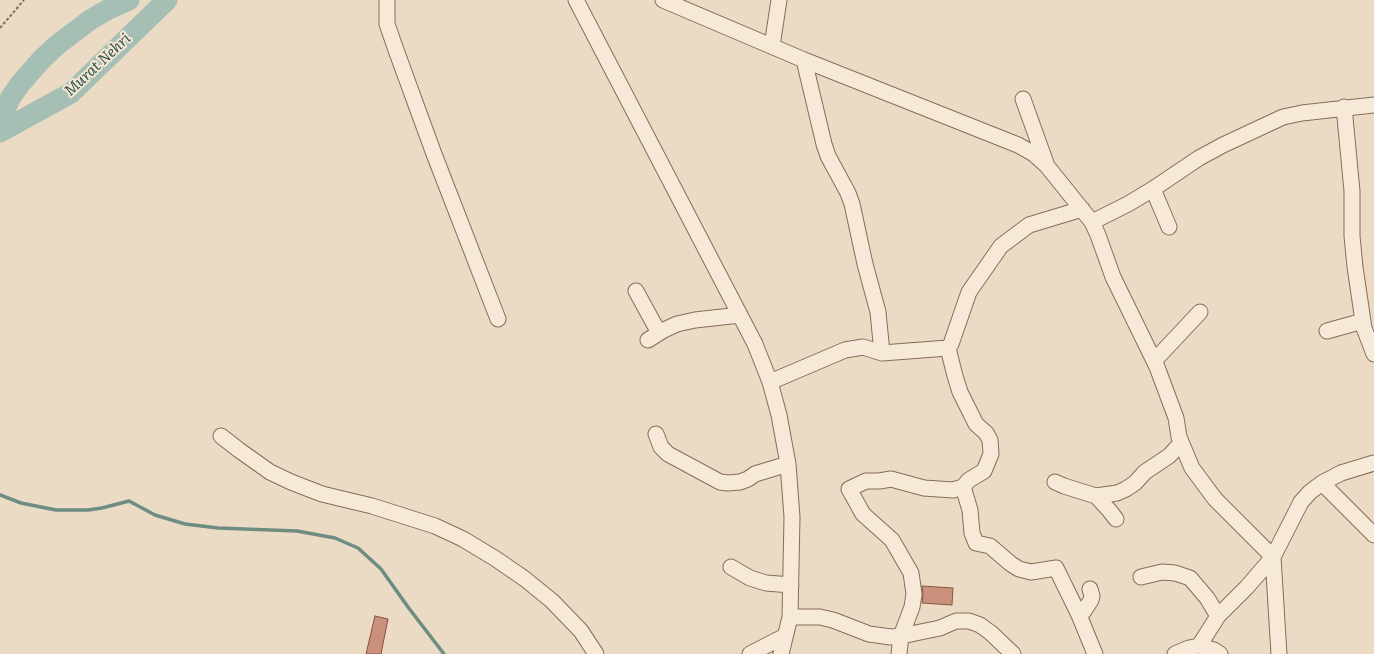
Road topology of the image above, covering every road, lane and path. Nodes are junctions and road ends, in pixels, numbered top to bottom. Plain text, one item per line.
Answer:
1 (24, 0) edge
2 (387, 0) edge
3 (576, 0) edge
4 (664, 0) edge
5 (779, 0) edge
6 (0, 28) edge
7 (772, 46) junction
8 (804, 60) junction
9 (1023, 99) dead end
10 (1374, 105) edge
11 (1344, 107) junction
12 (1046, 166) junction
13 (1153, 189) junction
14 (1082, 209) junction
15 (1092, 222) junction
16 (1169, 227) dead end
17 (636, 291) dead end
18 (1200, 312) dead end
19 (740, 315) junction
20 (498, 319) dead end
21 (1363, 321) junction
22 (1327, 331) dead end
23 (948, 348) junction
24 (882, 353) junction
25 (1374, 354) edge
26 (1154, 361) junction
27 (770, 382) junction
28 (656, 434) dead end
29 (221, 436) dead end
30 (1181, 443) junction
31 (1374, 463) edge
32 (788, 464) junction
33 (1056, 482) dead end
34 (1322, 483) junction
35 (963, 487) junction
36 (1096, 496) junction
37 (1116, 519) dead end
38 (1374, 535) edge
39 (1273, 557) junction
40 (731, 567) dead end
41 (1141, 576) dead end
42 (791, 585) junction
43 (1090, 589) dead end
44 (1079, 615) junction
45 (1218, 616) junction
46 (790, 617) junction
47 (785, 636) junction
48 (901, 636) junction
49 (1199, 646) junction
50 (596, 654) edge
51 (750, 654) edge
52 (781, 654) edge
53 (899, 654) edge
54 (1013, 654) edge
55 (1094, 654) edge
56 (1175, 654) edge
57 (1220, 654) edge
58 (1279, 654) edge

1 - 6 path
2 - 20 street
3 - 19 street
4 - 7 street
5 - 7 street
7 - 8 street
8 - 12 street
8 - 24 street
9 - 12 street
10 - 11 street
11 - 13 street
11 - 21 street
12 - 14 street
13 - 15 street
13 - 16 street
14 - 15 street
14 - 23 street
15 - 26 street
17 - 19 street
18 - 26 street
19 - 27 street
21 - 22 street
21 - 25 street
23 - 24 street
23 - 35 street
24 - 27 street
26 - 30 street
27 - 32 street
28 - 32 street
29 - 50 street
30 - 36 street
30 - 39 street
31 - 34 street
32 - 42 street
33 - 36 street
34 - 38 street
34 - 39 street
35 - 44 street
35 - 48 street
36 - 37 street
39 - 45 street
39 - 58 street
40 - 42 street
41 - 45 street
42 - 46 street
43 - 44 street
44 - 55 street
45 - 49 street
46 - 47 street
46 - 48 street
47 - 51 street
47 - 52 street
48 - 53 street
48 - 54 street
49 - 56 street
49 - 57 street

